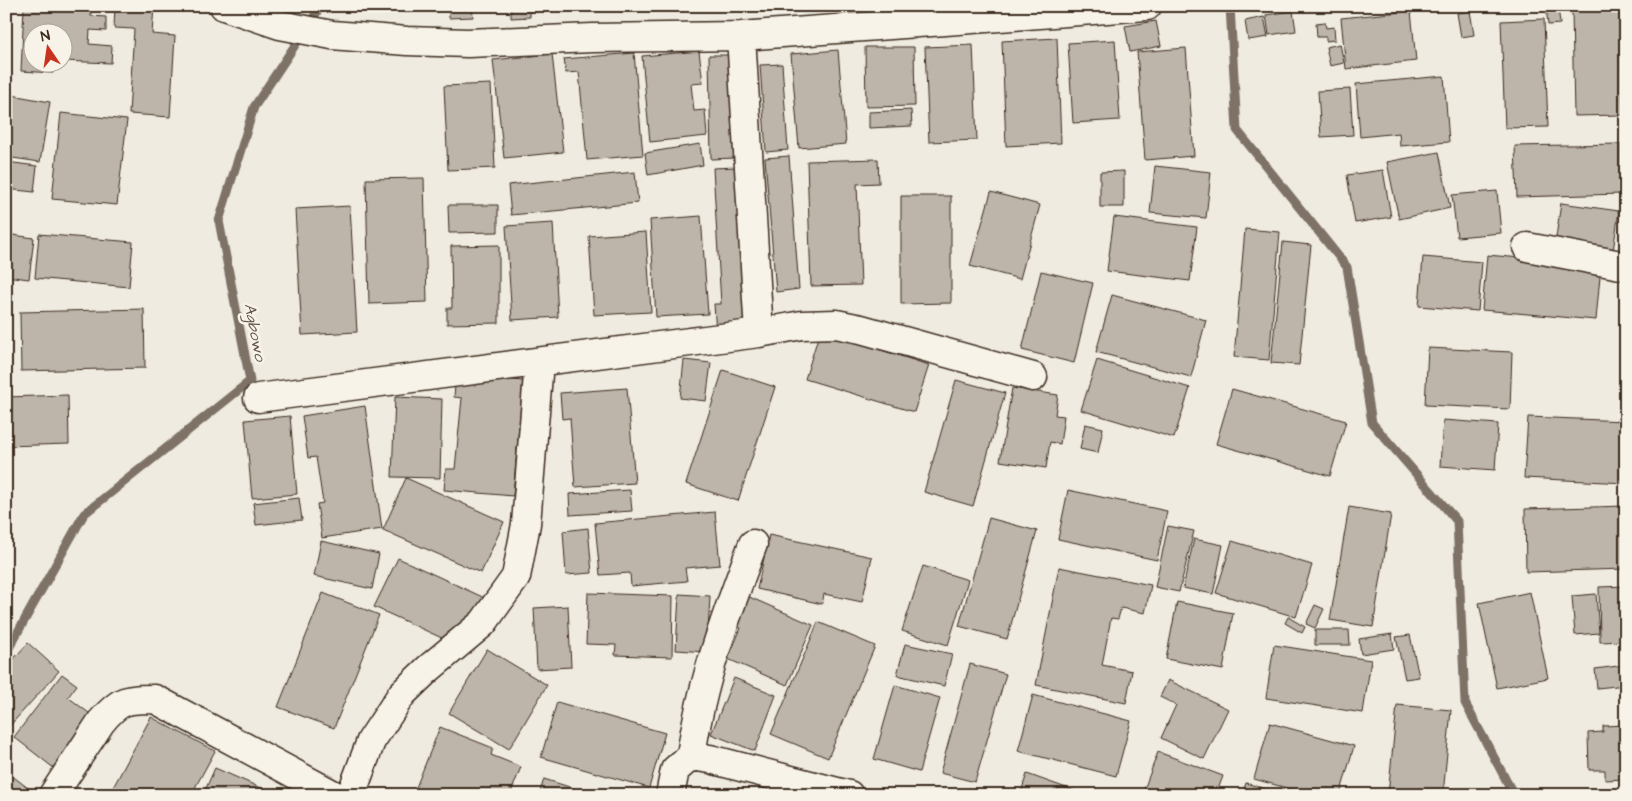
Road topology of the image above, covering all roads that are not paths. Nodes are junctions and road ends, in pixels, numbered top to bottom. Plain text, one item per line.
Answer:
1 (224, 6) edge
2 (1147, 6) edge
3 (740, 36) junction
4 (1527, 247) dead end
5 (1626, 266) edge
6 (759, 333) junction
7 (539, 362) junction
8 (1033, 376) dead end
9 (258, 398) dead end
10 (753, 544) dead end
11 (691, 756) junction
12 (53, 795) edge
13 (334, 795) edge
14 (351, 795) edge
15 (670, 795) edge
16 (849, 795) edge

1 - 3 street
2 - 3 street
3 - 6 street
4 - 5 street
6 - 7 street
6 - 8 street
7 - 9 street
7 - 14 street
10 - 11 street
11 - 15 street
11 - 16 street
12 - 13 street

